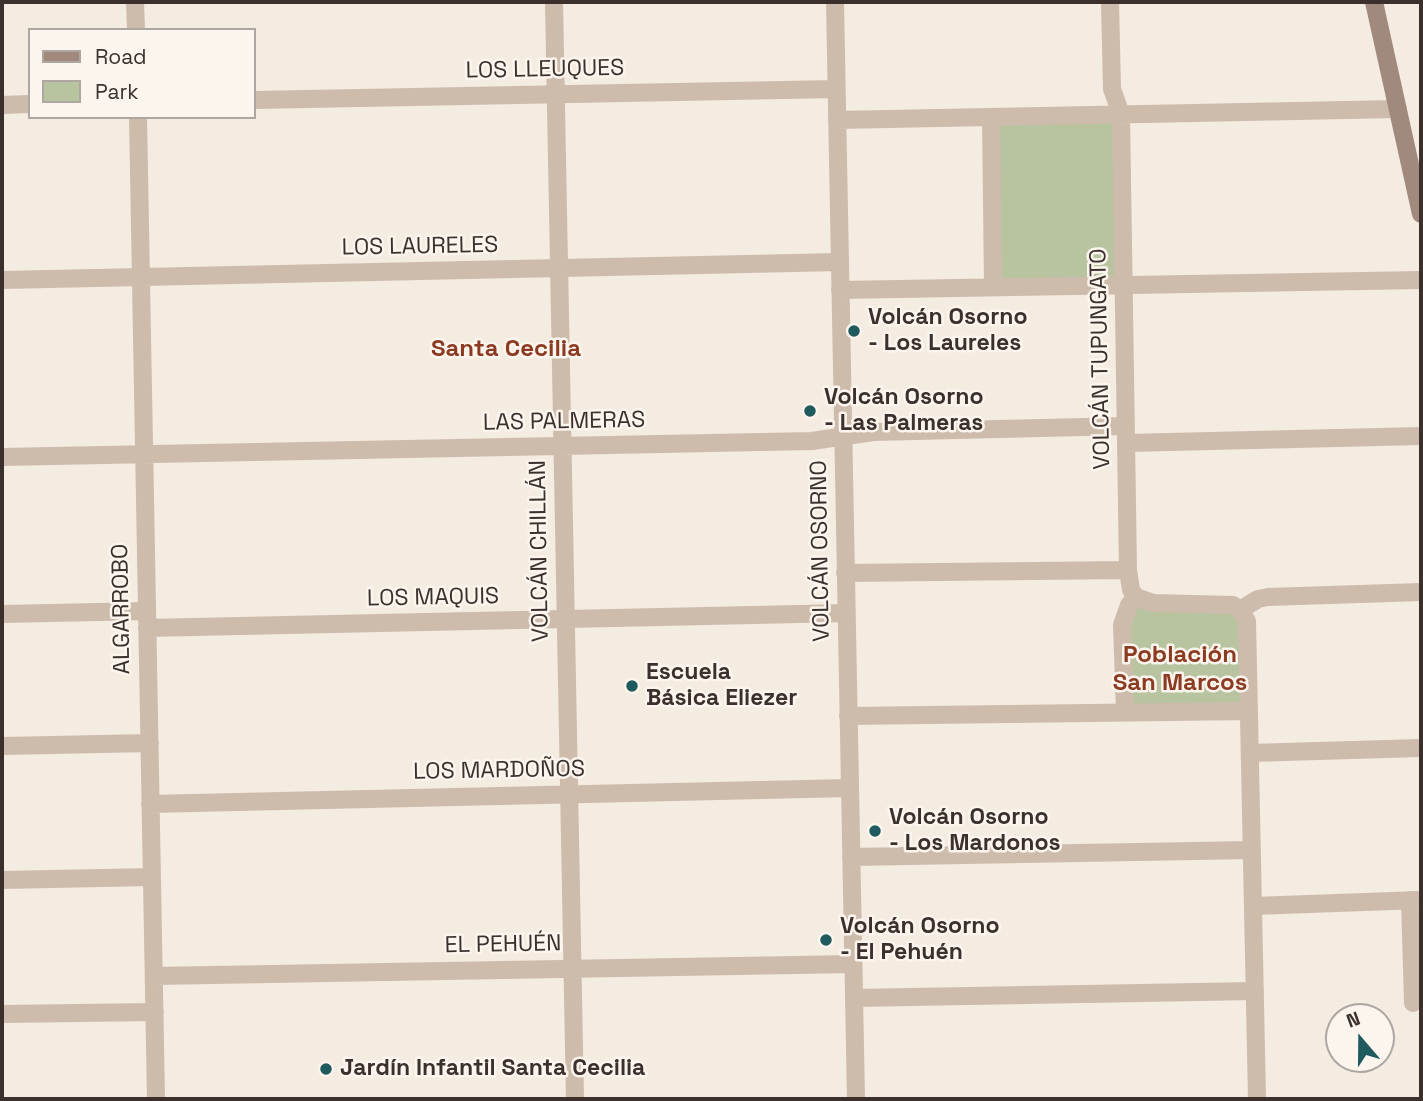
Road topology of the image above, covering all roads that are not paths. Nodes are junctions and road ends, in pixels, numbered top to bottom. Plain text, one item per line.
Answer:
1 (135, 2) edge
2 (554, 2) edge
3 (835, 2) edge
4 (1110, 2) edge
5 (1374, 2) edge
6 (136, 28) edge
7 (836, 89) junction
8 (556, 94) junction
9 (256, 100) edge
10 (28, 104) edge
11 (2, 105) edge
12 (1398, 109) junction
13 (1121, 114) junction
14 (991, 117) junction
15 (138, 119) edge
16 (837, 120) junction
17 (1421, 214) edge
18 (840, 262) junction
19 (559, 268) junction
20 (141, 277) junction
21 (2, 280) edge
22 (1421, 280) edge
23 (1124, 285) junction
24 (993, 287) junction
25 (840, 290) junction
26 (1126, 434) junction
27 (843, 436) junction
28 (1421, 436) edge
29 (562, 446) junction
30 (144, 454) junction
31 (2, 457) edge
32 (1128, 570) junction
33 (845, 573) junction
34 (1421, 593) edge
35 (1136, 597) junction
36 (1240, 610) junction
37 (846, 613) junction
38 (2, 614) edge
39 (147, 619) junction
40 (566, 619) junction
41 (1250, 711) junction
42 (1125, 712) junction
43 (848, 716) junction
44 (149, 743) junction
45 (2, 746) edge
46 (1421, 748) edge
47 (1250, 753) junction
48 (849, 788) junction
49 (569, 794) junction
50 (150, 804) junction
51 (1252, 850) junction
52 (851, 857) junction
53 (152, 877) junction
54 (2, 880) edge
55 (1416, 900) edge
56 (1253, 906) junction
57 (853, 964) junction
58 (572, 968) junction
59 (154, 976) junction
60 (1255, 991) junction
61 (854, 998) junction
62 (1413, 1003) dead end
63 (155, 1012) junction
64 (2, 1014) edge
65 (156, 1099) edge
66 (575, 1099) edge
67 (856, 1099) edge
68 (1257, 1099) edge

1 - 6 street
2 - 8 street, VOLCÁN CHILLÁN
3 - 7 street, VOLCÁN OSORNO
4 - 13 street, VOLCÁN TUPUNGATO
5 - 12 street
7 - 8 street, LOS LLEUQUES
7 - 16 street, VOLCÁN OSORNO
8 - 9 street, LOS LLEUQUES
8 - 19 street, VOLCÁN CHILLÁN
10 - 11 street
12 - 13 street
12 - 17 street
13 - 14 street
13 - 23 street, VOLCÁN TUPUNGATO
14 - 16 street
14 - 24 street
15 - 20 street, ALGARROBO
16 - 18 street, VOLCÁN OSORNO
18 - 19 street, LOS LAURELES
18 - 25 street, VOLCÁN OSORNO
19 - 20 street, LOS LAURELES
19 - 29 street, VOLCÁN CHILLÁN
20 - 21 street, LOS LAURELES
20 - 30 street, ALGARROBO
22 - 23 street
23 - 24 street
23 - 26 street, VOLCÁN TUPUNGATO
24 - 25 street
25 - 27 street, VOLCÁN OSORNO
26 - 27 street, LAS PALMERAS
26 - 28 street, LAS PALMERAS
26 - 32 street, VOLCÁN TUPUNGATO
27 - 29 street, LAS PALMERAS
27 - 33 street, VOLCÁN OSORNO
29 - 30 street, LAS PALMERAS
29 - 40 street, VOLCÁN CHILLÁN
30 - 31 street, LAS PALMERAS
30 - 39 street, ALGARROBO
32 - 33 street
32 - 35 street, VOLCÁN TUPUNGATO
33 - 37 street, VOLCÁN OSORNO
34 - 36 street
35 - 36 street
35 - 42 street
36 - 41 street
37 - 40 street, LOS MAQUIS
37 - 43 street, VOLCÁN OSORNO
38 - 39 street, LOS MAQUIS
39 - 40 street, LOS MAQUIS
39 - 44 street, ALGARROBO
40 - 49 street, VOLCÁN CHILLÁN
41 - 42 street
41 - 47 street
42 - 43 street
43 - 48 street, VOLCÁN OSORNO
44 - 45 street
44 - 50 street, ALGARROBO
46 - 47 street
47 - 51 street
48 - 49 street, LOS MARDOÑOS
48 - 52 street, VOLCÁN OSORNO
49 - 50 street, LOS MARDOÑOS
49 - 58 street, VOLCÁN CHILLÁN
50 - 53 street, ALGARROBO
51 - 52 street
51 - 56 street
52 - 57 street, VOLCÁN OSORNO
53 - 54 street
53 - 59 street, ALGARROBO
55 - 56 street
55 - 62 street
56 - 60 street
57 - 58 street, EL PEHUÉN
57 - 61 street, VOLCÁN OSORNO
58 - 59 street, EL PEHUÉN
58 - 66 street, VOLCÁN CHILLÁN
59 - 63 street, ALGARROBO
60 - 61 street
60 - 68 street
61 - 67 street, VOLCÁN OSORNO
63 - 64 street
63 - 65 street, ALGARROBO

